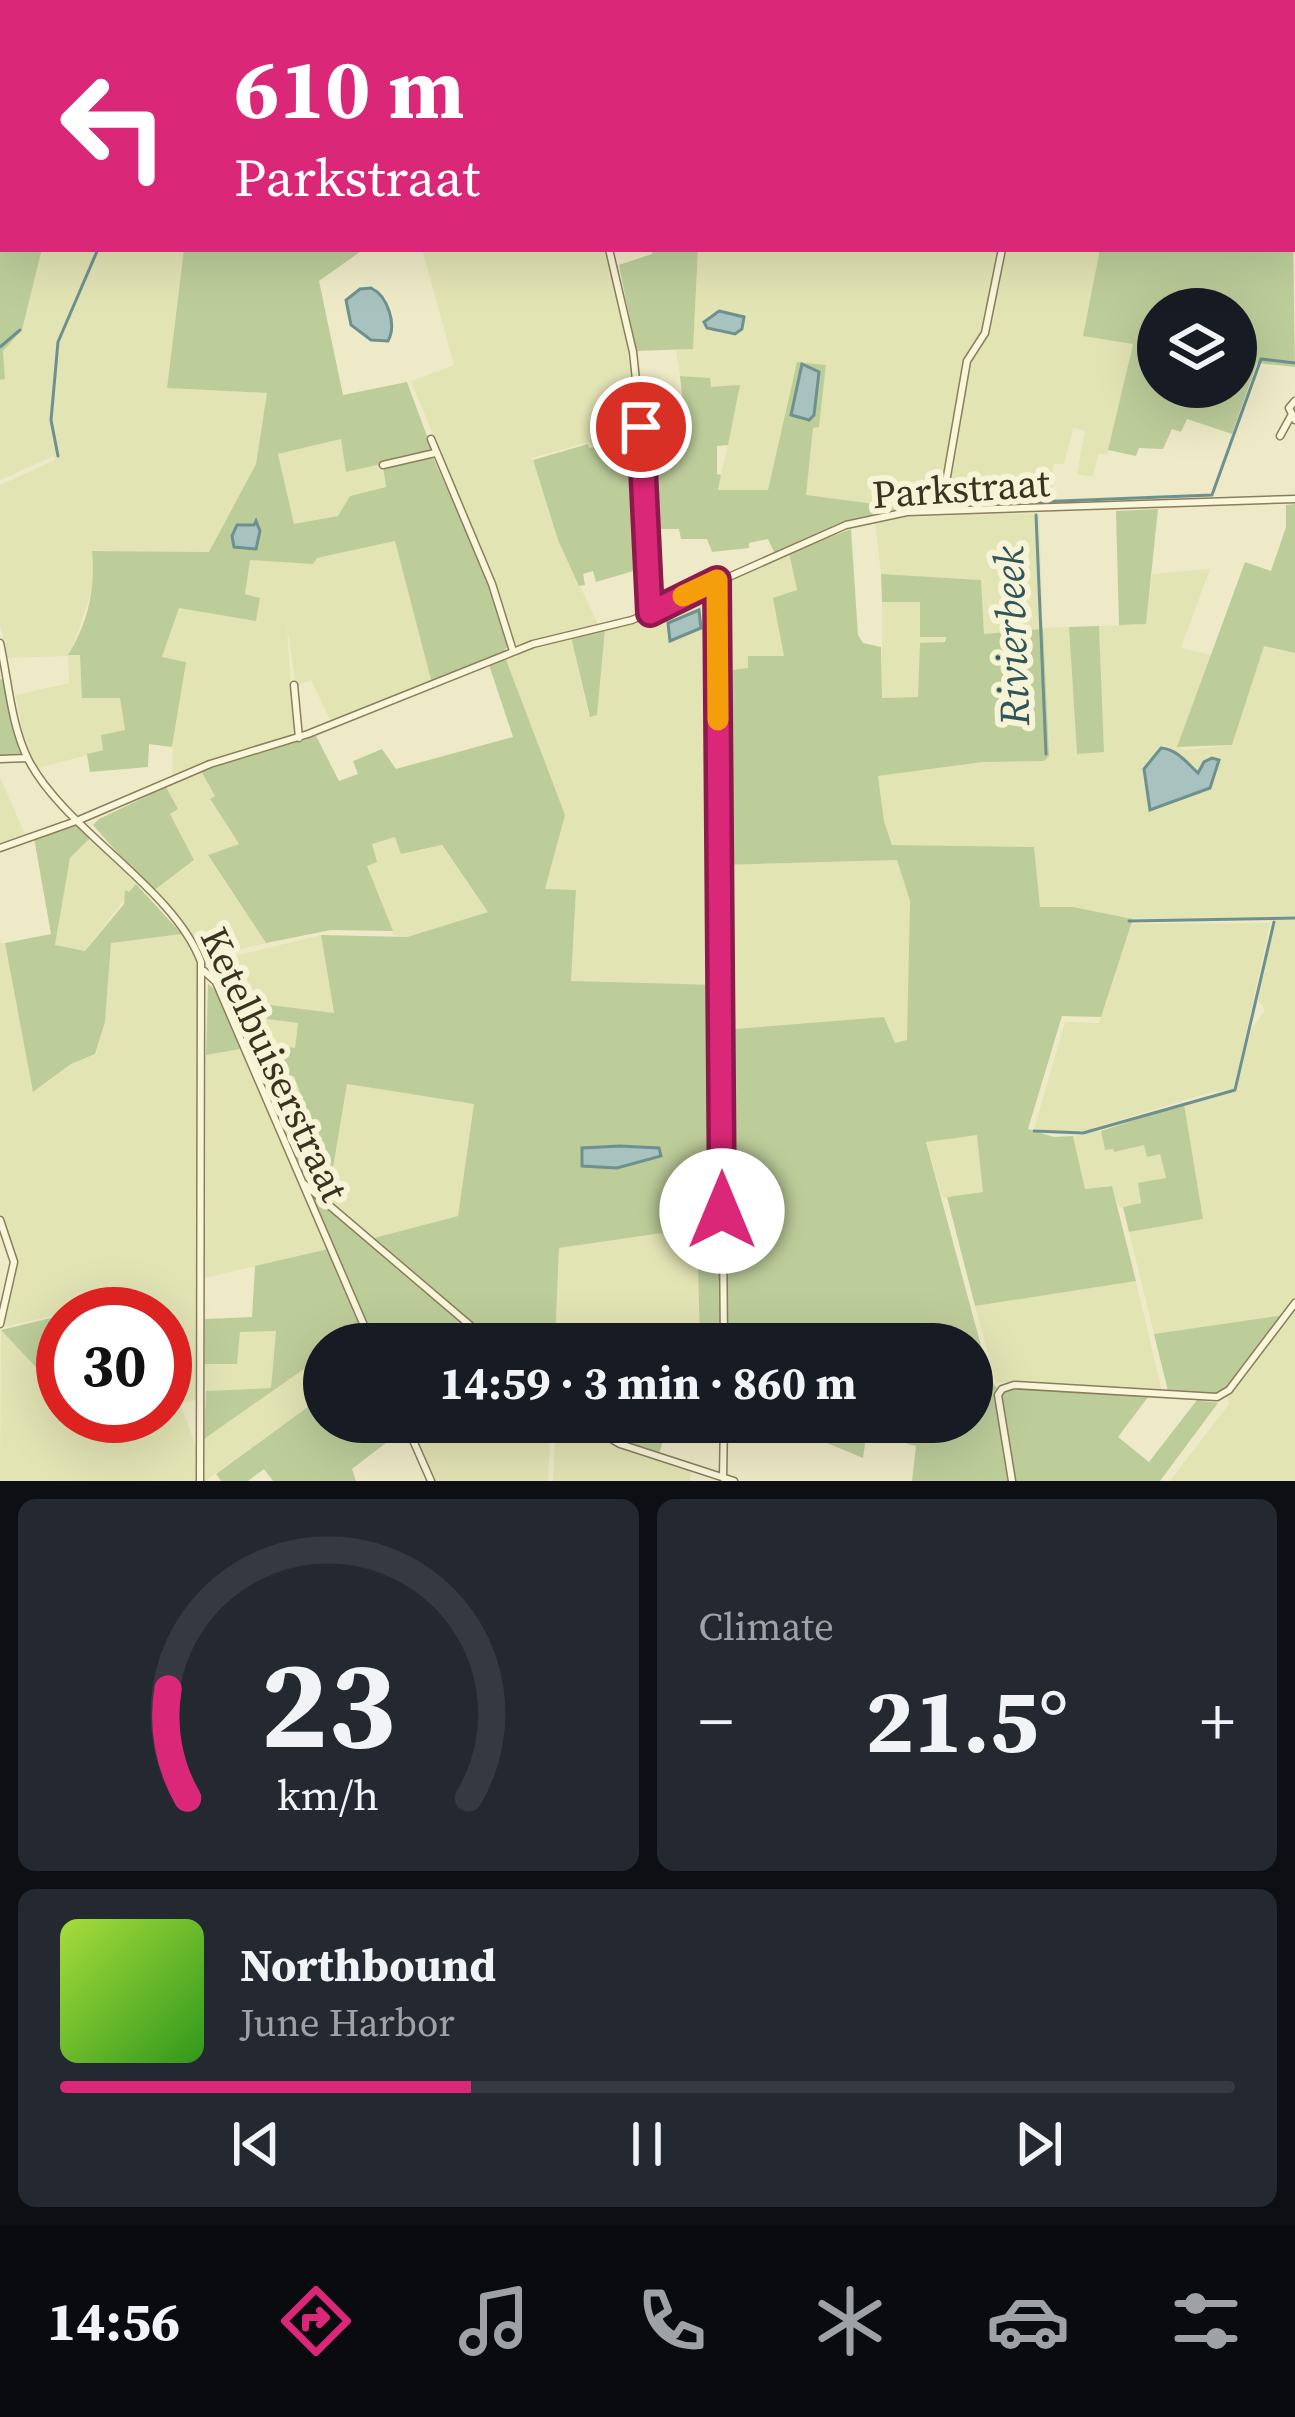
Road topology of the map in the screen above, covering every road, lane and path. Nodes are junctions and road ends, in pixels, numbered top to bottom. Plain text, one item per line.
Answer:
1 (610, 252) edge
2 (1001, 252) edge
3 (1295, 400) edge
4 (1293, 418) edge
5 (1280, 436) dead end
6 (431, 439) dead end
7 (435, 452) junction
8 (383, 465) dead end
9 (1295, 500) edge
10 (941, 511) junction
11 (717, 580) junction
12 (650, 613) junction
13 (0, 643) edge
14 (513, 651) junction
15 (293, 685) dead end
16 (299, 738) junction
17 (27, 758) junction
18 (0, 759) edge
19 (79, 820) junction
20 (0, 848) edge
21 (202, 970) junction
22 (303, 1183) junction
23 (0, 1220) edge
24 (1295, 1303) edge
25 (363, 1323) edge
26 (467, 1323) edge
27 (724, 1323) edge
28 (0, 1324) edge
29 (414, 1443) edge
30 (618, 1443) edge
31 (724, 1443) edge
32 (723, 1478) junction
33 (200, 1481) edge
34 (431, 1481) edge
35 (734, 1481) edge
36 (1012, 1481) edge

1 - 12 street
2 - 10 street
3 - 4 street
4 - 5 street
6 - 7 street
7 - 8 street
7 - 14 street
9 - 10 street, Parkstraat
10 - 11 street, Parkstraat
11 - 12 street, Parkstraat
11 - 27 street
12 - 14 street, Parkstraat
13 - 17 street, Ketelbuiserstraat
14 - 16 street, Parkstraat
15 - 16 street
16 - 19 street, Parkstraat
17 - 18 street
17 - 19 street, Ketelbuiserstraat
19 - 20 street, Parkstraat
19 - 21 street, Ketelbuiserstraat
21 - 22 street, Ketelbuiserstraat
21 - 33 street
22 - 25 street, Ketelbuiserstraat
22 - 26 street
23 - 28 street
24 - 36 street
29 - 34 street
30 - 32 street
31 - 32 street
32 - 35 street

